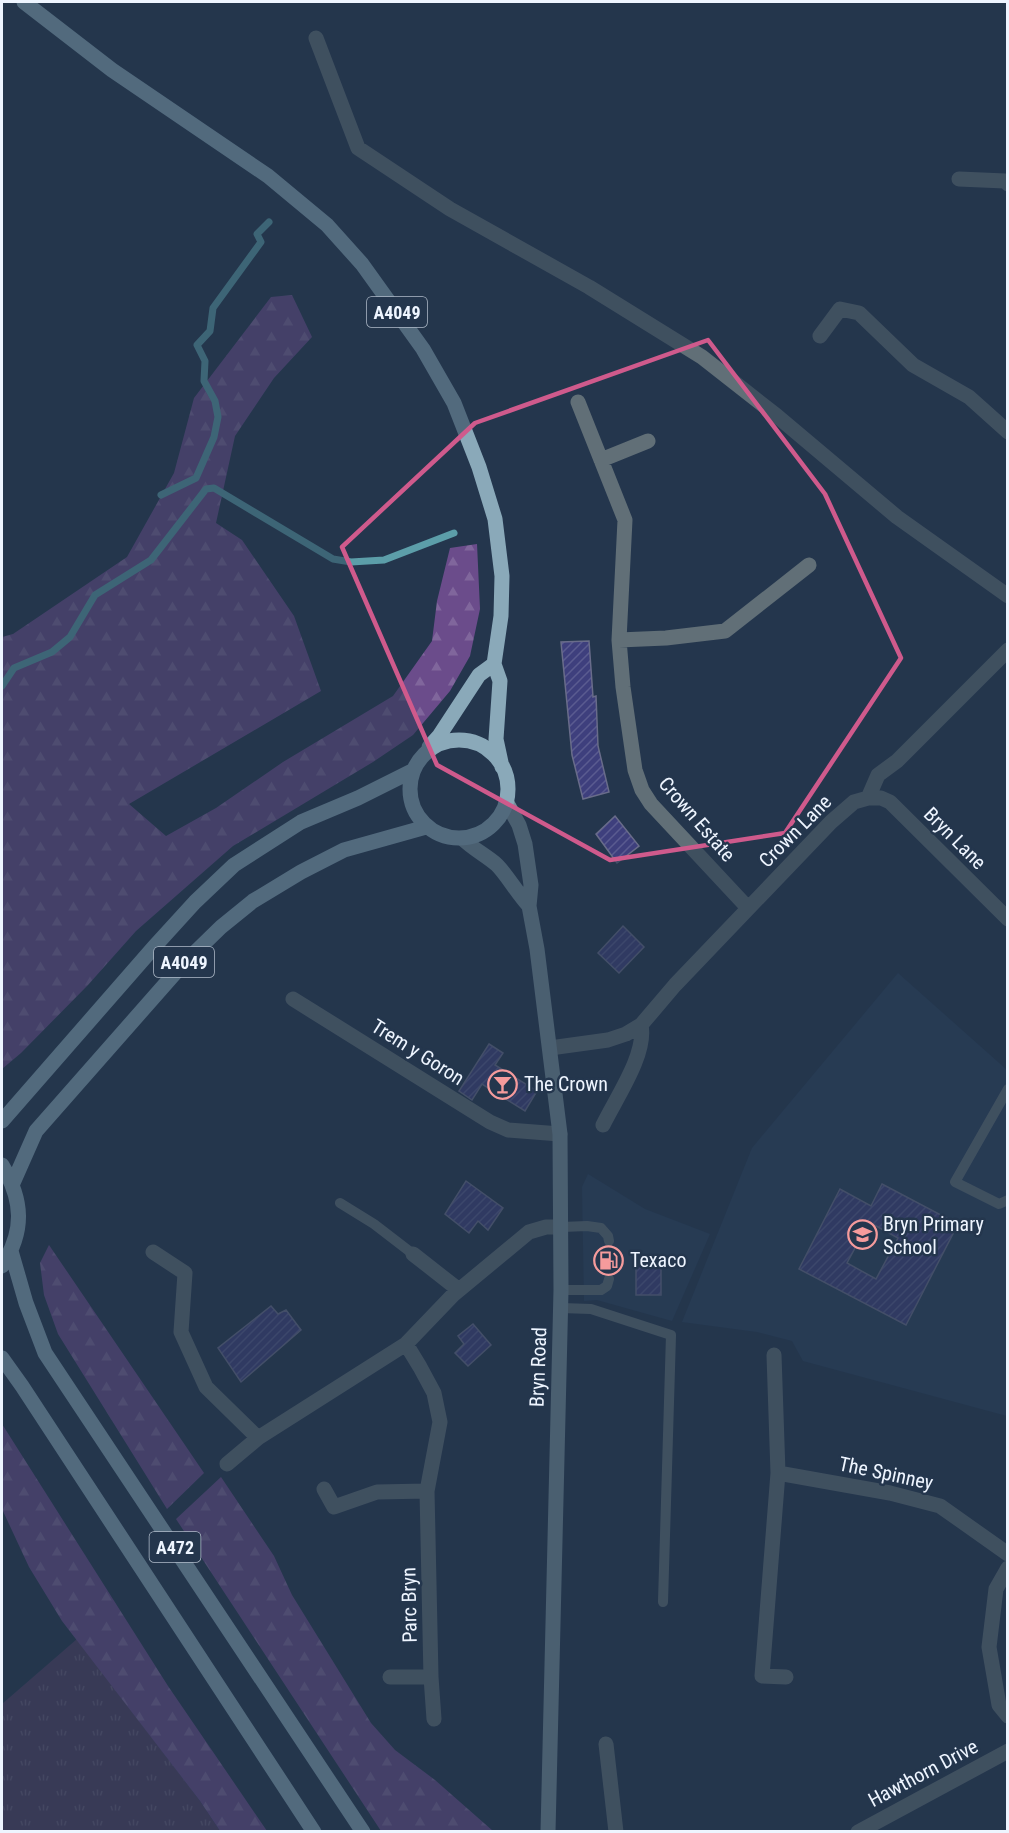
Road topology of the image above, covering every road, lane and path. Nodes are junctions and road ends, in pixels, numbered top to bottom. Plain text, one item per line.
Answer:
1 (24, 2) edge
2 (316, 38) dead end
3 (959, 179) dead end
4 (1007, 181) edge
5 (820, 336) dead end
6 (578, 402) dead end
7 (1008, 432) edge
8 (648, 441) dead end
9 (601, 460) junction
10 (809, 565) dead end
11 (1008, 596) edge
12 (620, 640) junction
13 (1008, 650) edge
14 (494, 664) junction
15 (421, 756) junction
16 (502, 767) junction
17 (412, 771) junction
18 (868, 798) junction
19 (507, 803) junction
20 (426, 827) junction
21 (463, 839) junction
22 (529, 906) junction
23 (748, 908) junction
24 (1008, 919) edge
25 (293, 999) dead end
26 (641, 1025) junction
27 (550, 1048) junction
28 (1008, 1089) edge
29 (2, 1121) edge
30 (603, 1125) dead end
31 (560, 1134) junction
32 (2, 1165) edge
33 (13, 1183) junction
34 (1008, 1200) edge
35 (340, 1203) dead end
36 (562, 1227) junction
37 (609, 1241) dead end
38 (11, 1251) junction
39 (153, 1252) dead end
40 (413, 1254) joint
41 (2, 1266) edge
42 (609, 1279) dead end
43 (459, 1290) junction
44 (561, 1290) junction
45 (561, 1308) junction
46 (406, 1344) junction
47 (774, 1354) dead end
48 (2, 1358) edge
49 (258, 1438) junction
50 (227, 1464) dead end
51 (778, 1473) junction
52 (324, 1489) dead end
53 (428, 1491) junction
54 (1008, 1554) edge
55 (1008, 1568) edge
56 (663, 1602) dead end
57 (390, 1677) dead end
58 (431, 1677) junction
59 (786, 1677) dead end
60 (1008, 1716) edge
61 (434, 1719) dead end
62 (606, 1744) dead end
63 (1008, 1751) edge
64 (314, 1832) edge
65 (363, 1832) edge
66 (548, 1832) edge
67 (616, 1832) edge
68 (858, 1832) edge

1 - 14 main road, A4049
2 - 11 street
3 - 4 street
5 - 7 street
6 - 9 street, Crown Estate
8 - 9 street
9 - 12 street, Crown Estate
10 - 12 street
12 - 23 street, Crown Estate
13 - 18 street
14 - 15 main road
14 - 16 main road, A4049
15 - 16 main road
15 - 17 main road
16 - 19 main road
17 - 20 main road
17 - 29 main road, A4049
18 - 23 street, Crown Lane
18 - 24 street, Bryn Lane
19 - 21 main road
19 - 22 street, Bryn Road
20 - 21 main road
20 - 33 main road, A4049
21 - 22 street
22 - 27 street, Bryn Road
23 - 26 street, Crown Lane
25 - 31 street, Trem y Goron
26 - 27 street, Crown Lane
26 - 30 street
27 - 31 street, Bryn Road
28 - 34 lane
31 - 36 street, Bryn Road
32 - 33 main road
33 - 38 main road
35 - 40 lane
36 - 37 lane
36 - 43 street
36 - 44 street, Bryn Road
38 - 41 main road
38 - 65 main road, A472
39 - 49 street
40 - 43 street
42 - 44 lane
43 - 46 street
44 - 45 street, Bryn Road
45 - 56 lane
45 - 66 street, Bryn Road
46 - 49 street
46 - 53 street, Parc Bryn
47 - 51 street
48 - 64 main road, A472
49 - 50 street
51 - 54 street, The Spinney
51 - 59 street
52 - 53 street
53 - 58 street, Parc Bryn
55 - 60 street
57 - 58 street
58 - 61 street, Parc Bryn
62 - 67 street
63 - 68 street, Hawthorn Drive

